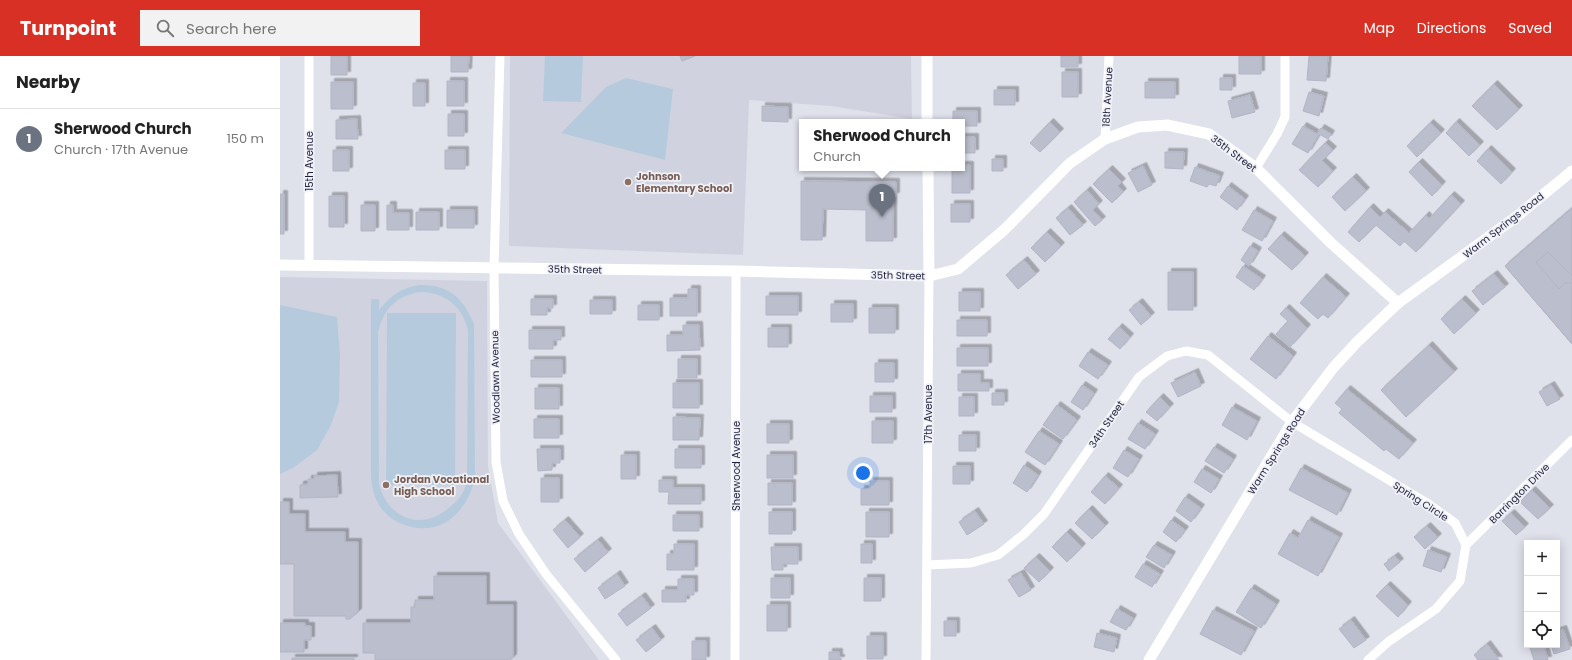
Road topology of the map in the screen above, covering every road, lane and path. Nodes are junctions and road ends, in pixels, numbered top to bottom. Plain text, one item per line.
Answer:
1 (309, 56) edge
2 (500, 56) edge
3 (926, 56) edge
4 (1109, 56) edge
5 (1285, 56) edge
6 (927, 119) edge
7 (1105, 138) junction
8 (1256, 168) junction
9 (928, 171) edge
10 (1572, 171) edge
11 (280, 266) edge
12 (309, 266) junction
13 (494, 268) junction
14 (736, 271) junction
15 (929, 276) junction
16 (1398, 303) junction
17 (1292, 422) junction
18 (1572, 440) edge
19 (1466, 545) junction
20 (927, 565) junction
21 (616, 660) edge
22 (735, 660) edge
23 (926, 660) edge
24 (1149, 660) edge
25 (1368, 660) edge

1 - 12 street, 15th Avenue
2 - 13 street, Woodlawn Avenue
3 - 6 street
4 - 7 street, 18th Avenue
5 - 8 street
7 - 8 street, 35th Street
7 - 15 street, 35th Street
8 - 16 street, 35th Street
9 - 15 street, 17th Avenue
10 - 16 street, Warm Springs Road
11 - 12 street, 35th Street
12 - 13 street, 35th Street
13 - 14 street, 35th Street
13 - 21 street, Woodlawn Avenue
14 - 15 street, 35th Street
14 - 22 street, Sherwood Avenue
15 - 20 street, 17th Avenue
16 - 17 street, Warm Springs Road
17 - 19 street, Spring Circle
17 - 20 street, 34th Street
17 - 24 street, Warm Springs Road
18 - 19 street, Barrington Drive
19 - 25 street
20 - 23 street, 17th Avenue

